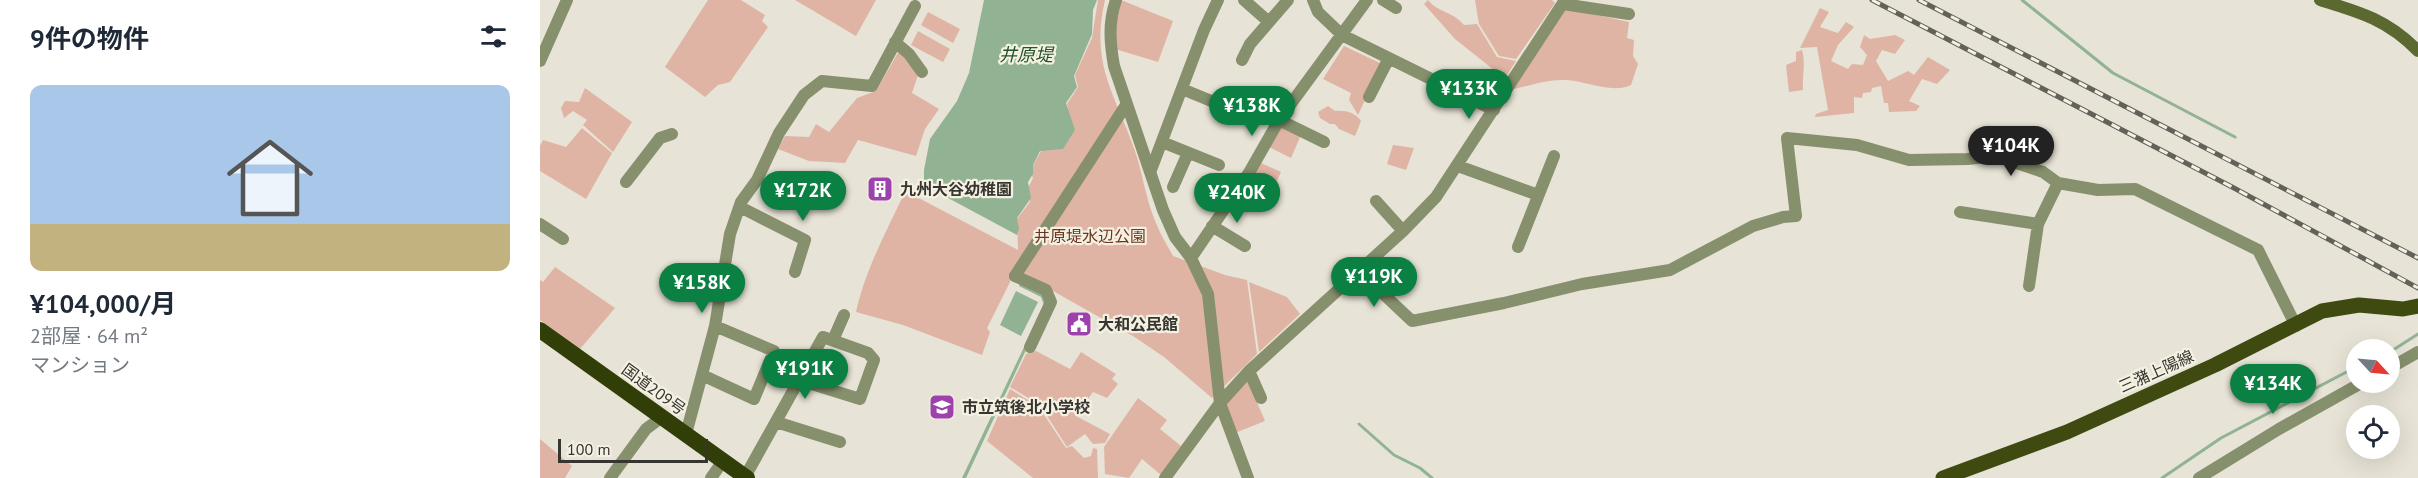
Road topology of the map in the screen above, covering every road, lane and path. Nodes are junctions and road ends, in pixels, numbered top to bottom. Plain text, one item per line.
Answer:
1 (567, 0) edge
2 (1116, 0) edge
3 (1218, 0) edge
4 (1244, 0) edge
5 (1288, 0) edge
6 (1312, 0) edge
7 (1367, 0) edge
8 (1383, 0) edge
9 (2320, 0) edge
10 (1564, 2) edge
11 (915, 6) dead end
12 (1396, 8) dead end
13 (1629, 14) dead end
14 (1269, 22) junction
15 (1342, 35) junction
16 (895, 42) junction
17 (2418, 51) edge
18 (1389, 58) junction
19 (540, 60) edge
20 (1242, 60) dead end
21 (922, 72) dead end
22 (1182, 89) junction
23 (1369, 98) dead end
24 (1126, 105) junction
25 (1494, 110) junction
26 (1248, 116) dead end
27 (1279, 120) junction
28 (672, 134) dead end
29 (1162, 142) junction
30 (1324, 142) dead end
31 (1188, 153) junction
32 (1554, 156) dead end
33 (1219, 165) dead end
34 (1458, 166) junction
35 (1151, 170) junction
36 (626, 182) dead end
37 (2058, 183) junction
38 (1173, 187) dead end
39 (1538, 195) junction
40 (1376, 201) dead end
41 (740, 207) junction
42 (1960, 212) dead end
43 (540, 224) edge
44 (2038, 224) junction
45 (1212, 226) junction
46 (1403, 231) junction
47 (563, 239) dead end
48 (1245, 246) dead end
49 (1518, 247) dead end
50 (1191, 258) junction
51 (1359, 271) junction
52 (795, 272) dead end
53 (2029, 286) dead end
54 (2418, 306) edge
55 (844, 315) dead end
56 (715, 326) junction
57 (2296, 326) junction
58 (540, 330) edge
59 (832, 340) junction
60 (1030, 347) dead end
61 (2418, 352) edge
62 (2400, 362) edge
63 (1249, 371) junction
64 (702, 375) junction
65 (799, 380) junction
66 (2346, 392) edge
67 (1261, 398) dead end
68 (1220, 403) junction
69 (662, 417) junction
70 (776, 422) junction
71 (686, 434) junction
72 (840, 442) dead end
73 (723, 461) junction
74 (610, 478) edge
75 (711, 478) edge
76 (746, 478) edge
77 (1165, 478) edge
78 (1248, 478) edge
79 (1943, 478) edge
80 (2199, 478) edge

1 - 19 street
2 - 24 street
3 - 22 street
4 - 14 street
5 - 14 street
6 - 15 street
7 - 15 street
8 - 12 street
9 - 17 main road
10 - 13 street
10 - 25 street
11 - 16 street
14 - 20 street
15 - 18 street
15 - 27 street
16 - 21 street
16 - 41 street
18 - 23 street
18 - 25 street
22 - 26 street
22 - 29 street
24 - 35 street
24 - 60 street
25 - 34 street
27 - 30 street
27 - 45 street
28 - 36 street
29 - 31 street
29 - 35 street
31 - 33 street
31 - 38 street
32 - 39 street
34 - 39 street
34 - 46 street
35 - 50 street
37 - 44 street
37 - 51 street
37 - 57 street
39 - 49 street
40 - 46 street
41 - 52 street
41 - 56 street
42 - 44 street
43 - 47 street
44 - 53 street
45 - 48 street
45 - 50 street
46 - 51 street
50 - 68 street
51 - 63 street
54 - 57 main road, 三潴上陽線
55 - 59 street
56 - 64 street
56 - 64 street
57 - 79 main road, 三潴上陽線
58 - 69 highway, 国道209号
59 - 65 street
59 - 65 street
61 - 62 street
63 - 67 street
63 - 68 street
64 - 71 street
65 - 70 street
66 - 80 street
68 - 77 street
68 - 78 street
69 - 71 highway, 国道209号
69 - 74 street
70 - 72 street
70 - 76 street
71 - 73 highway, 国道209号
73 - 75 street
73 - 76 highway, 国道209号

